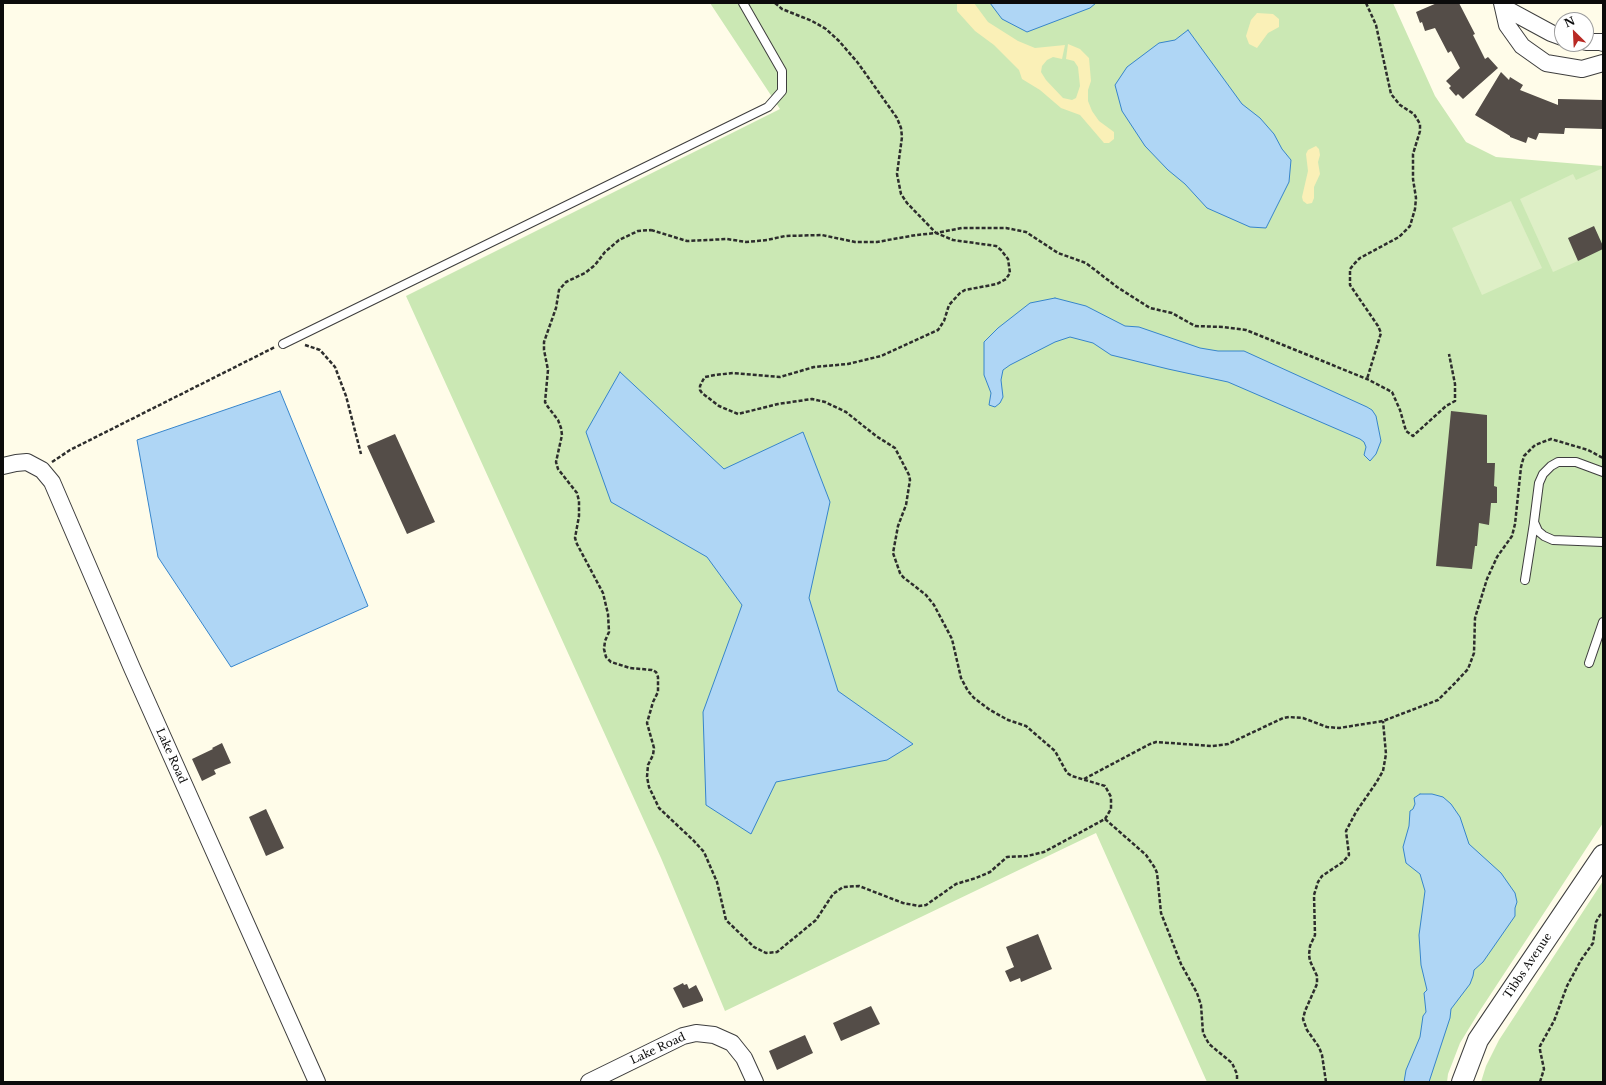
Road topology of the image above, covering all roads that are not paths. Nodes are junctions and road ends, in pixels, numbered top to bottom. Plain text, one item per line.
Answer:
1 (743, 3) edge
2 (1502, 5) edge
3 (1554, 34) edge
4 (1603, 63) edge
5 (283, 344) road end
6 (3, 466) edge
7 (1603, 472) edge
8 (1534, 522) junction
9 (1603, 542) edge
10 (1525, 580) dead end
11 (1603, 622) edge
12 (1589, 664) dead end
13 (1603, 855) edge
14 (317, 1082) edge
15 (589, 1082) edge
16 (755, 1082) edge
17 (1462, 1082) edge

1 - 5 lane
2 - 3 street
2 - 4 street
6 - 14 street, Lake Road
7 - 8 lane
8 - 9 lane
8 - 10 lane
11 - 12 lane
13 - 17 street, Tibbs Avenue
15 - 16 street, Lake Road

